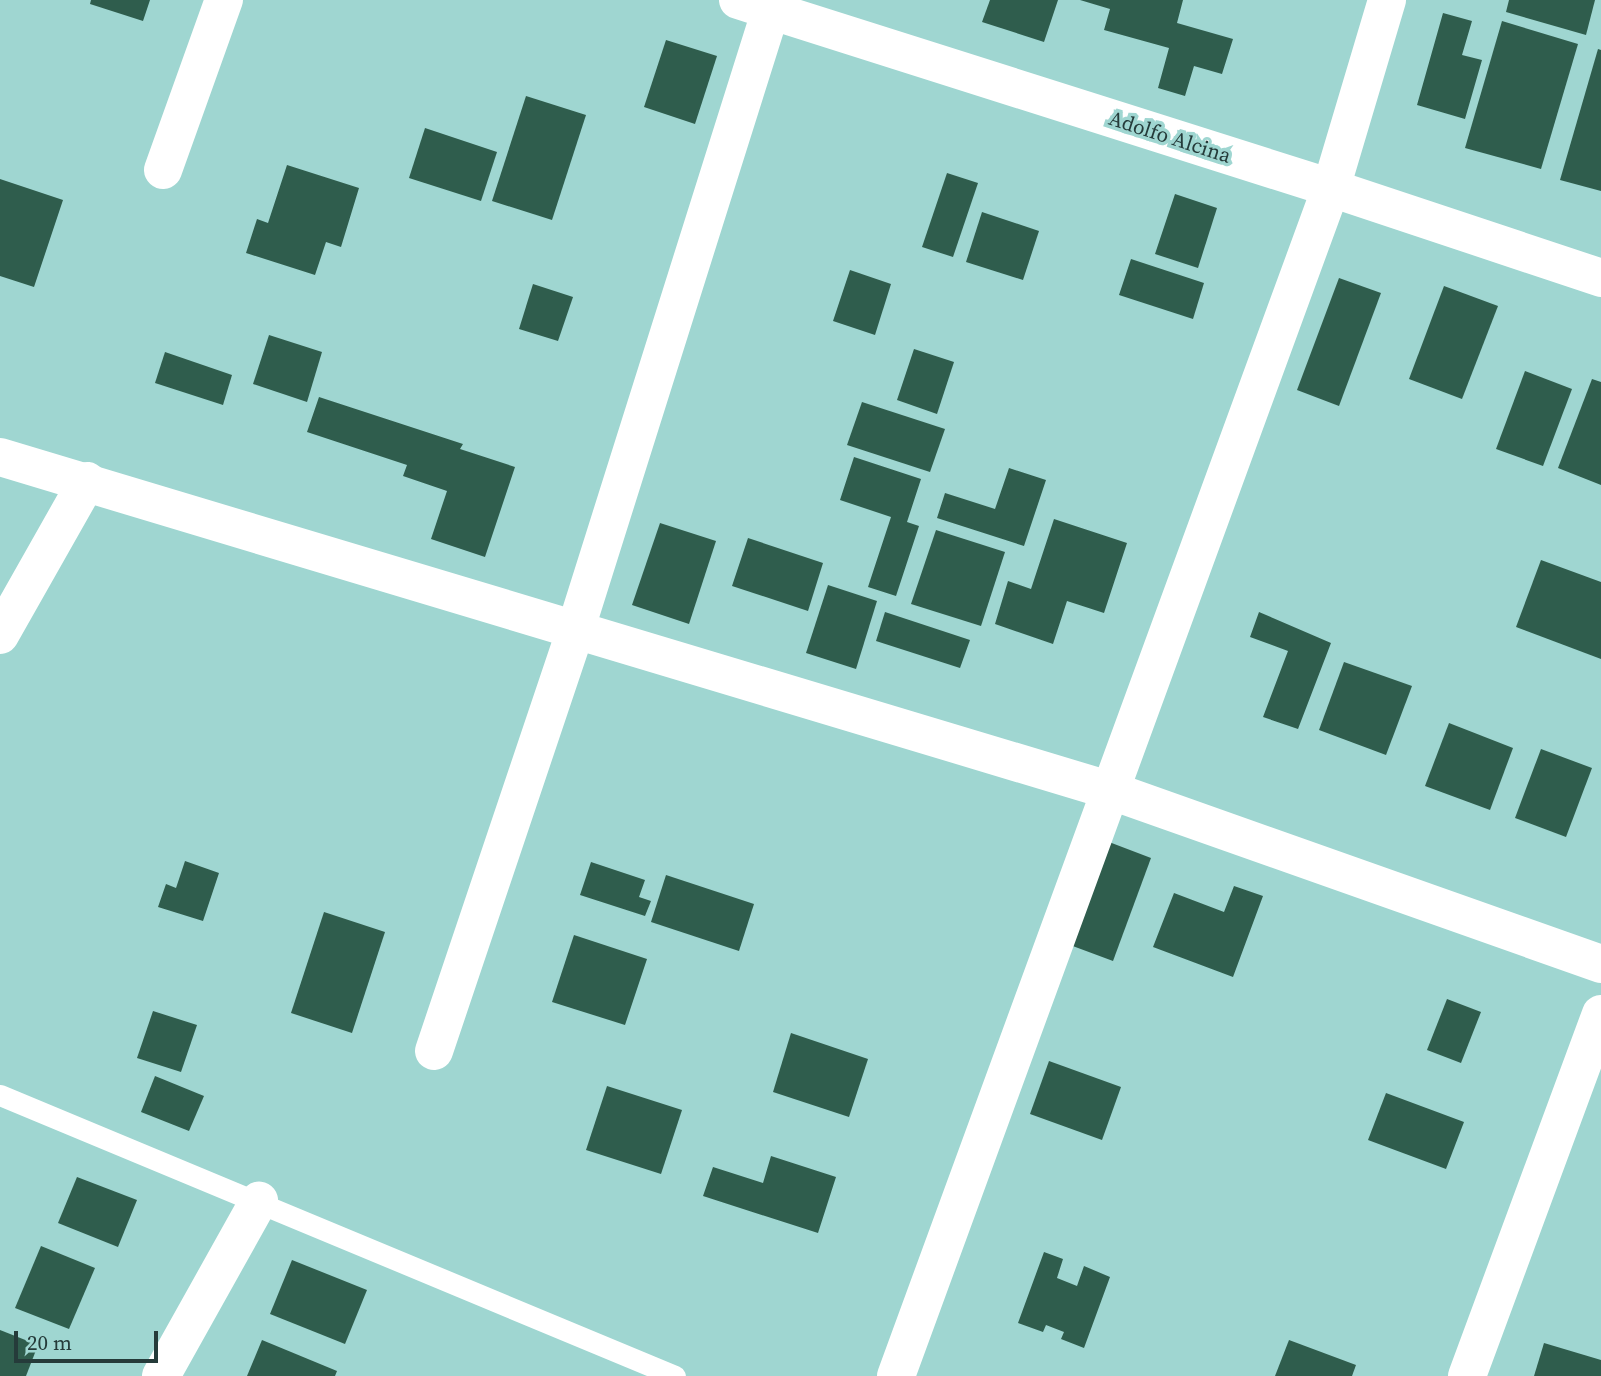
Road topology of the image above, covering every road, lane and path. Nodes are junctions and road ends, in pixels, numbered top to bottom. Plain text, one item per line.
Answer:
1 (224, 0) edge
2 (1387, 0) edge
3 (761, 3) edge
4 (163, 170) dead end
5 (1331, 188) junction
6 (1601, 278) edge
7 (0, 457) edge
8 (87, 481) junction
9 (576, 628) junction
10 (0, 635) edge
11 (1112, 791) junction
12 (1601, 964) edge
13 (1601, 1014) edge
14 (434, 1051) dead end
15 (0, 1095) edge
16 (259, 1201) junction
17 (161, 1376) edge
18 (676, 1376) edge
19 (896, 1376) edge
20 (1467, 1376) edge

1 - 4 street
2 - 5 street
3 - 5 street, Adolfo Alcina
3 - 9 street
5 - 6 street, Adolfo Alcina
5 - 11 street
7 - 8 street
8 - 9 street
8 - 10 street
9 - 11 street
9 - 14 street
11 - 12 street
11 - 19 street
13 - 20 street
15 - 16 lane
16 - 17 street
16 - 18 lane

